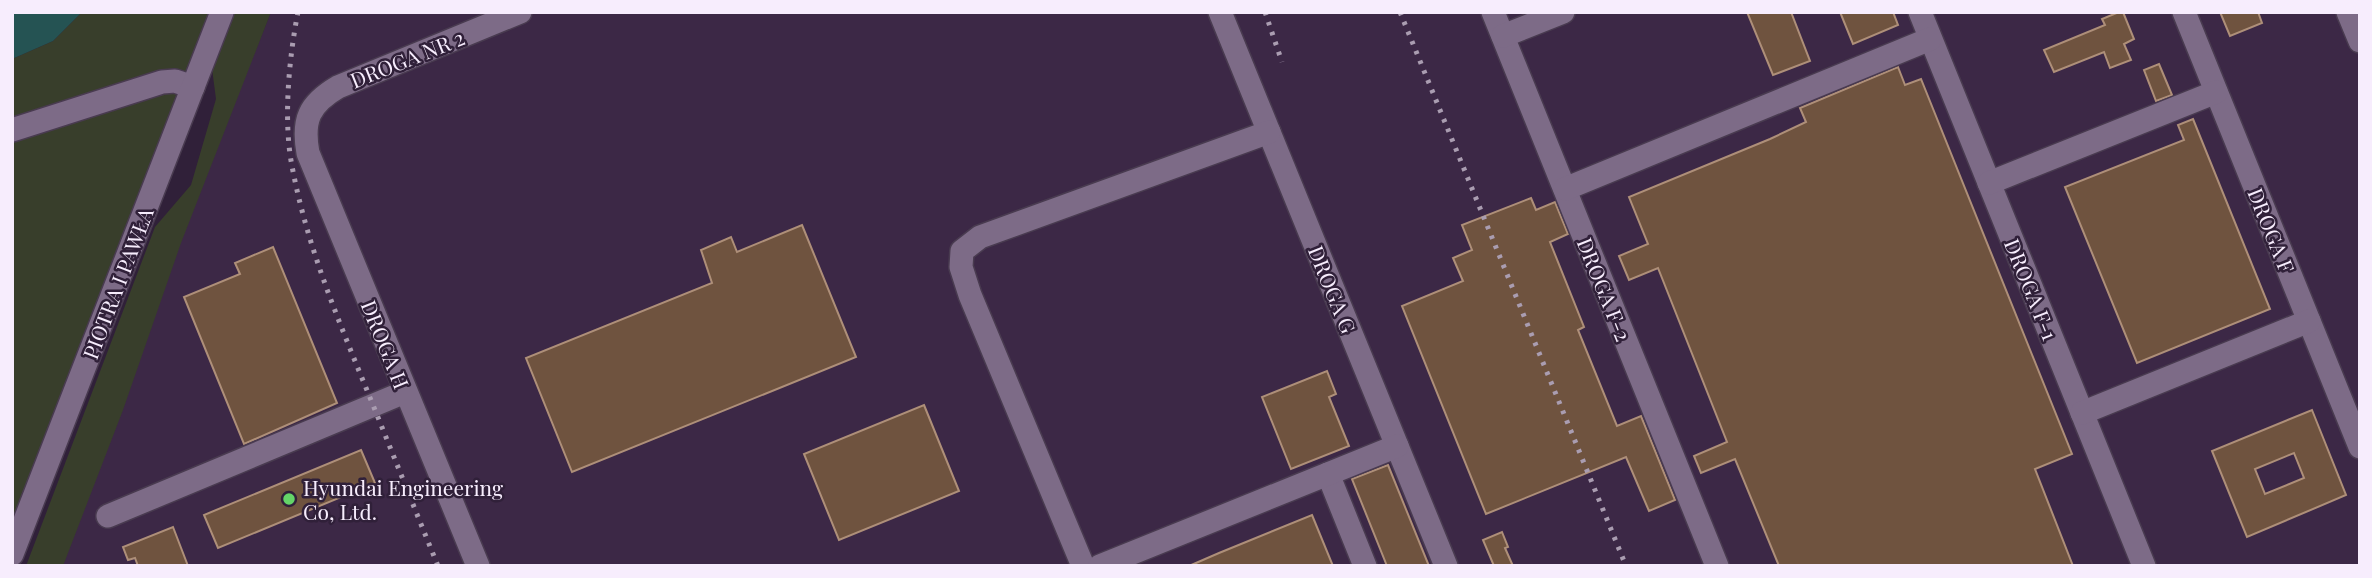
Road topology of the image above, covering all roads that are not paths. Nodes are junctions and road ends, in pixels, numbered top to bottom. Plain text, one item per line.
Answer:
1 (222, 12) edge
2 (520, 12) edge
3 (1220, 12) edge
4 (1493, 12) edge
5 (1563, 12) edge
6 (1920, 12) edge
7 (2184, 12) edge
8 (2348, 12) edge
9 (1503, 36) junction
10 (1930, 39) junction
11 (2360, 41) edge
12 (193, 87) junction
13 (2216, 92) junction
14 (307, 119) joint
15 (12, 130) edge
16 (1269, 132) junction
17 (1989, 183) junction
18 (1564, 189) junction
19 (2309, 321) junction
20 (405, 392) junction
21 (2082, 414) junction
22 (1397, 446) junction
23 (2360, 447) edge
24 (1328, 474) junction
25 (108, 516) dead end
26 (12, 554) edge
27 (472, 564) edge
28 (1083, 566) edge
29 (1100, 566) edge
30 (1365, 566) edge
31 (1446, 566) edge
32 (1717, 566) edge
33 (2144, 566) edge

1 - 12 street, PIOTRA I PAWŁA
2 - 14 street, DROGA NR 2
3 - 16 street, DROGA G
4 - 9 street, DROGA F-2
5 - 9 street
6 - 10 street, DROGA F-1
7 - 13 street, DROGA F
8 - 11 street
9 - 18 street, DROGA F-2
10 - 17 street, DROGA F-1
10 - 18 street
12 - 15 street
12 - 26 street, PIOTRA I PAWŁA
13 - 17 street
13 - 19 street, DROGA F
14 - 20 street, DROGA H
16 - 22 street, DROGA G
16 - 28 street
17 - 21 street, DROGA F-1
18 - 32 street, DROGA F-2
19 - 21 street
19 - 23 street, DROGA F
20 - 25 street
20 - 27 street, DROGA H
21 - 33 street, DROGA F-1
22 - 24 street
22 - 31 street, DROGA G
24 - 29 street
24 - 30 street

